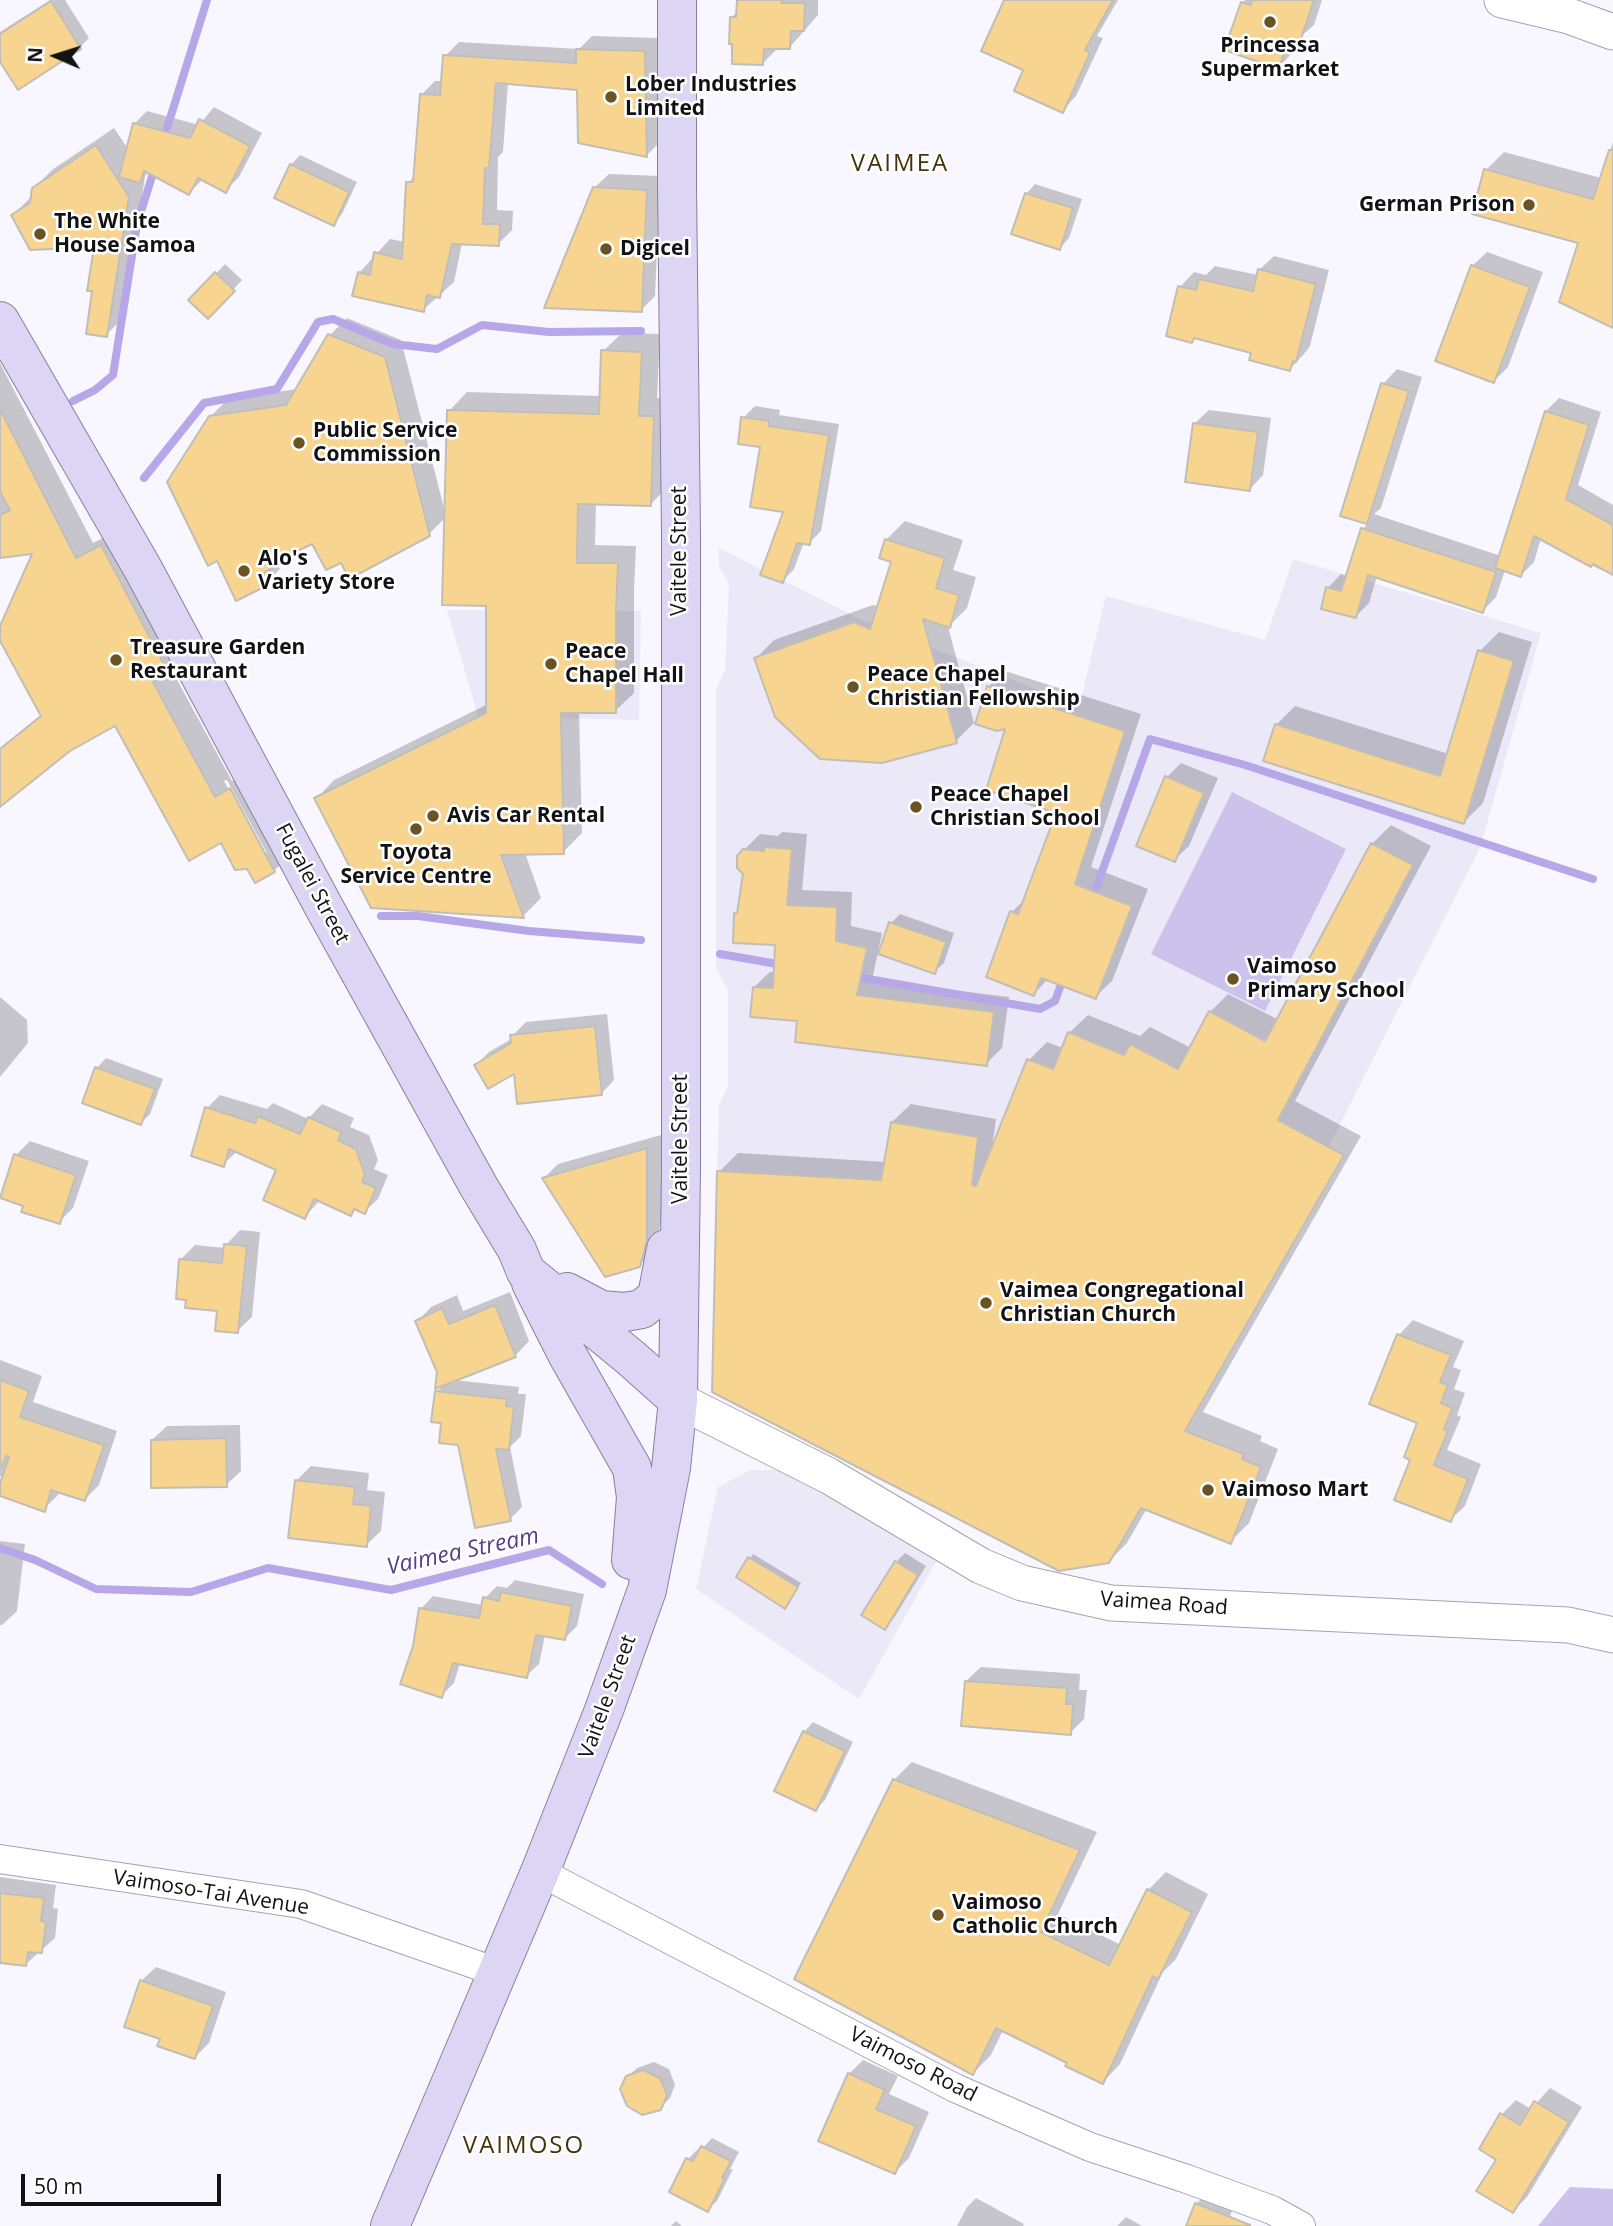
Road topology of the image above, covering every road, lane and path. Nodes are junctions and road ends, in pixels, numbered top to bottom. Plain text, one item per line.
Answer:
1 (677, 0) edge
2 (1502, 0) edge
3 (1613, 32) edge
4 (0, 321) edge
5 (681, 1168) junction
6 (526, 1272) junction
7 (678, 1400) junction
8 (1613, 1634) edge
9 (604, 1710) junction
10 (0, 1859) edge
11 (540, 1872) junction
12 (498, 1972) junction
13 (390, 2226) edge
14 (1301, 2226) edge

1 - 5 main road, Vaitele Street
2 - 3 street
4 - 6 main road, Fugalei Street
5 - 6 main road
5 - 7 main road, Vaitele Street
6 - 7 main road, Fugalei Street
6 - 9 main road
7 - 8 street, Vaimea Road
7 - 9 main road, Vaitele Street
9 - 11 main road, Vaitele Street
10 - 12 street, Vaimoso-Tai Avenue
11 - 12 main road, Vaitele Street
11 - 14 street, Vaimoso Road
12 - 13 main road, Vaitele Street

